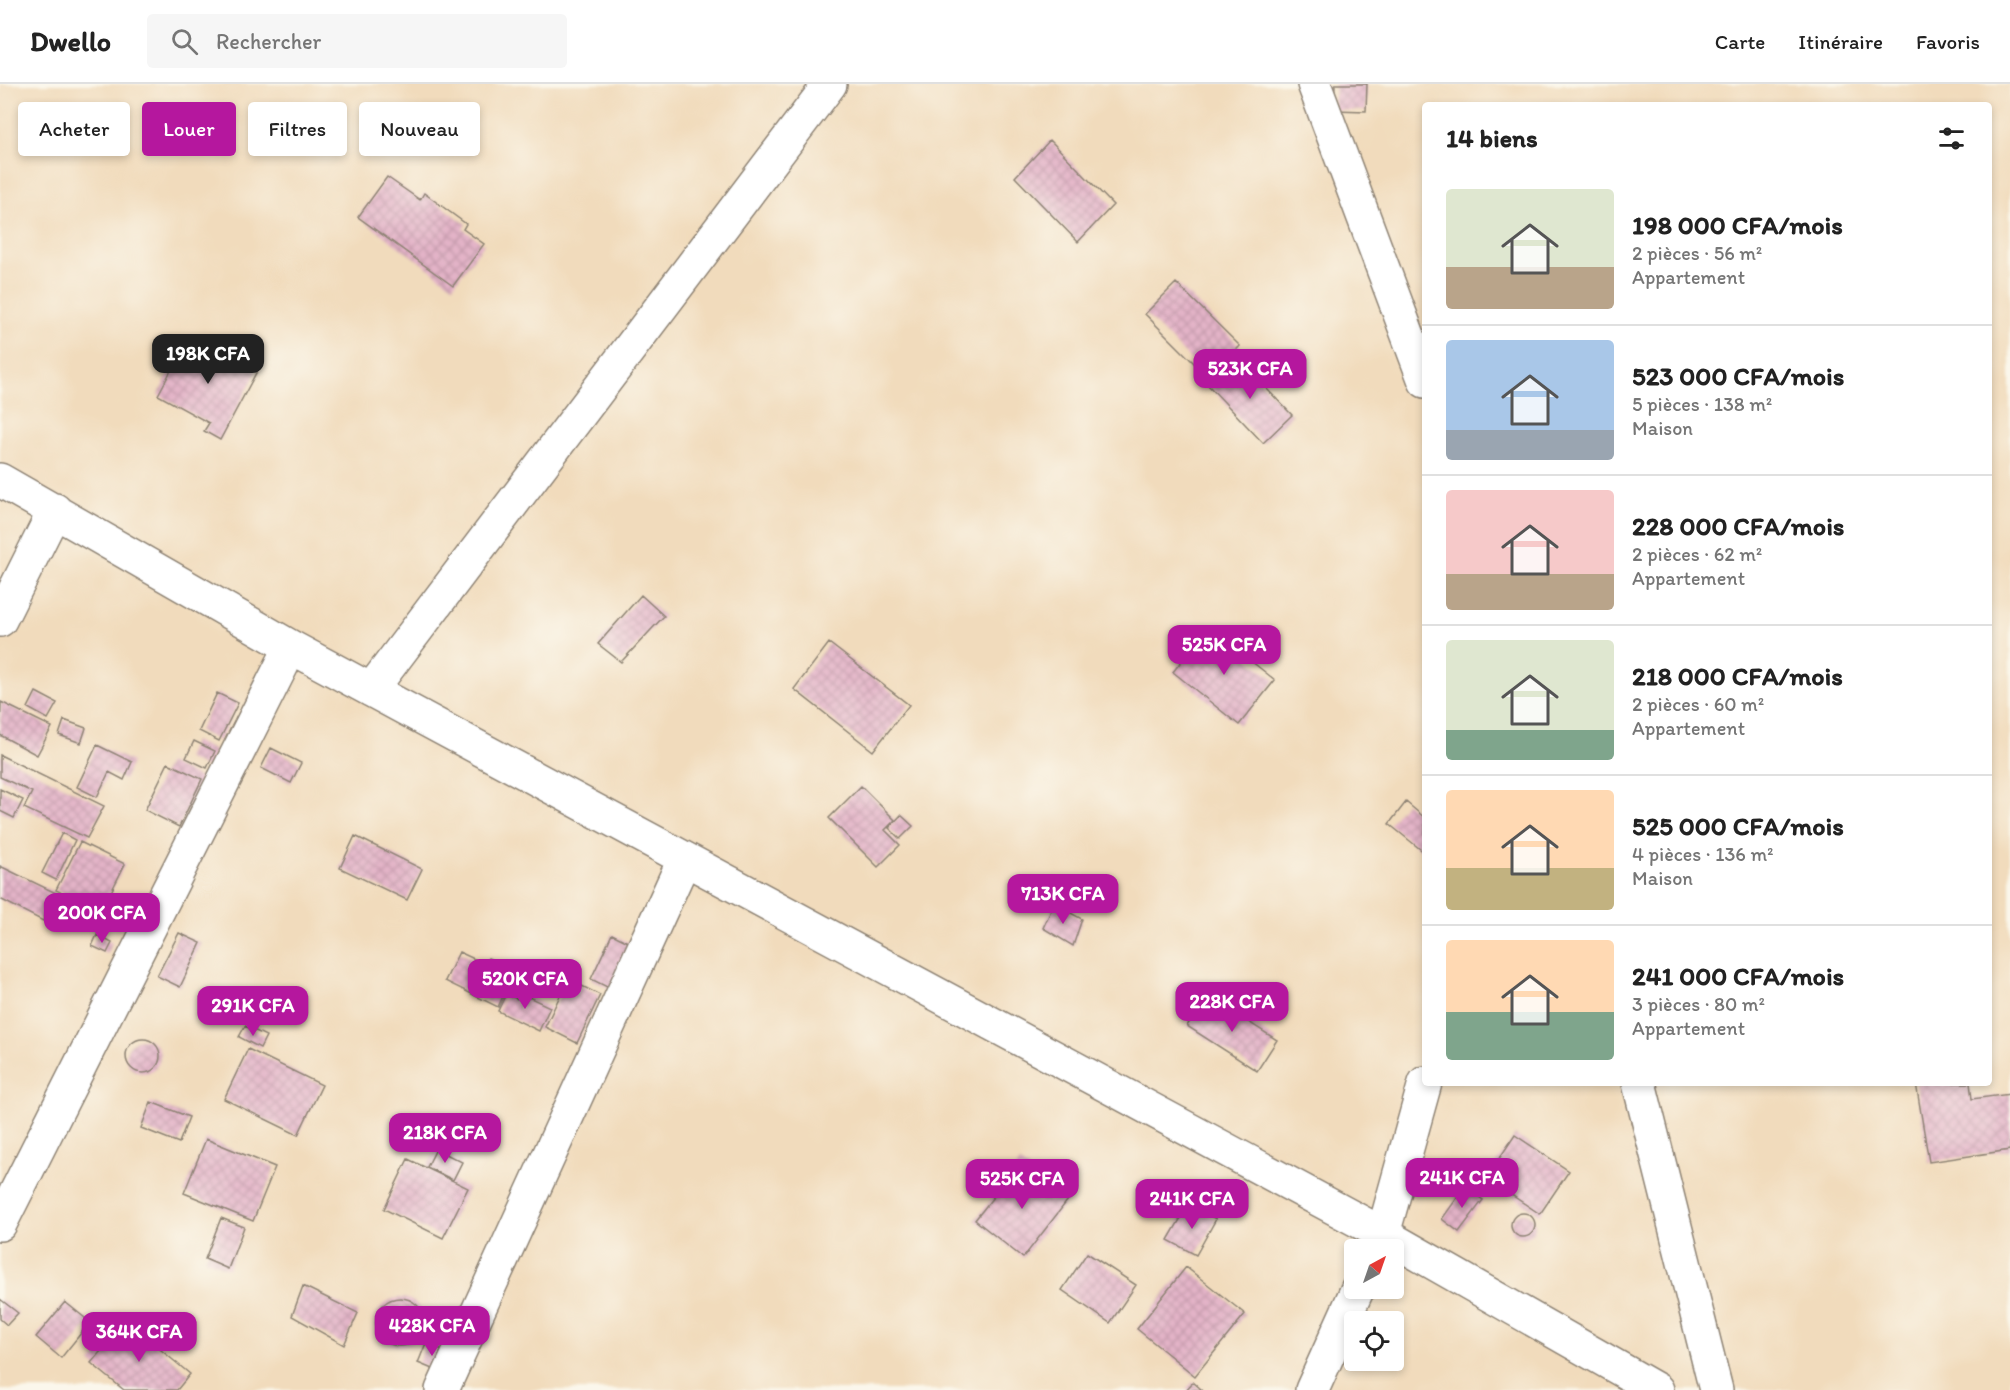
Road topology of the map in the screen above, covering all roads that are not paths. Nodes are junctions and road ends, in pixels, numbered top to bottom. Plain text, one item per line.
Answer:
1 (831, 84) edge
2 (1314, 84) edge
3 (1422, 373) edge
4 (0, 480) edge
5 (55, 510) junction
6 (0, 620) edge
7 (291, 647) junction
8 (371, 690) junction
9 (684, 860) junction
10 (1424, 1086) edge
11 (1640, 1086) edge
12 (0, 1224) edge
13 (1374, 1239) edge
14 (1380, 1239) edge
15 (1404, 1255) edge
16 (1353, 1299) edge
17 (442, 1390) edge
18 (1312, 1390) edge
19 (1657, 1390) edge
20 (1716, 1390) edge

1 - 8 street
2 - 3 street
4 - 5 street
5 - 6 street
5 - 7 street
7 - 8 street
7 - 12 street
8 - 9 street
9 - 13 street
9 - 17 street
10 - 14 street
11 - 20 street
15 - 19 street
16 - 18 street

